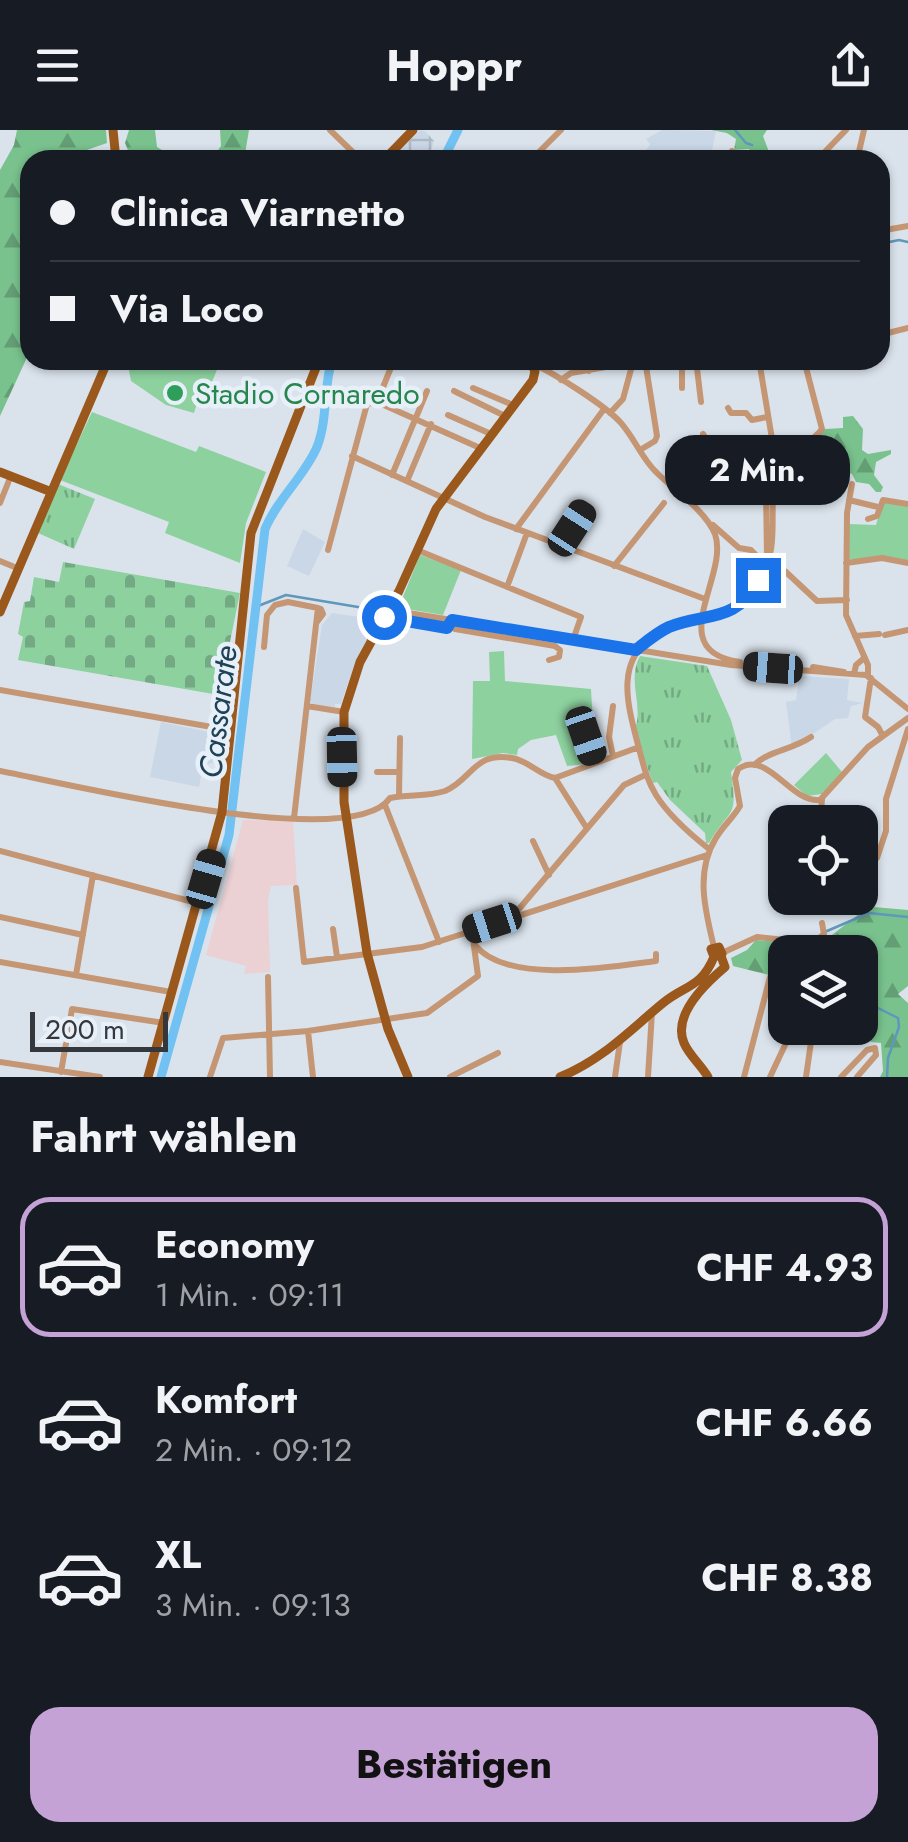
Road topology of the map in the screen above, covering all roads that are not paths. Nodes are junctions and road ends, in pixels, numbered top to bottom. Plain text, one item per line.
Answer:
1 (330, 130) edge
2 (561, 130) edge
3 (846, 130) edge
4 (351, 150) edge
5 (541, 150) edge
6 (827, 150) edge
7 (103, 370) edge
8 (315, 370) edge
9 (390, 370) edge
10 (535, 370) edge
11 (543, 370) edge
12 (588, 370) edge
13 (627, 370) edge
14 (647, 370) edge
15 (682, 370) edge
16 (697, 370) edge
17 (759, 370) edge
18 (807, 370) edge
19 (561, 380) junction
20 (473, 388) dead end
21 (682, 388) dead end
22 (427, 391) dead end
23 (454, 392) dead end
24 (377, 402) junction
25 (700, 402) dead end
26 (514, 404) junction
27 (728, 408) dead end
28 (607, 411) junction
29 (448, 416) dead end
30 (504, 416) junction
31 (767, 417) junction
32 (415, 418) junction
33 (430, 424) junction
34 (491, 434) junction
35 (703, 434) dead end
36 (731, 439) dead end
37 (480, 448) junction
38 (640, 450) junction
39 (723, 450) junction
40 (352, 456) junction
41 (770, 464) junction
42 (1, 472) edge
43 (392, 474) junction
44 (407, 480) junction
45 (852, 484) dead end
46 (49, 491) junction
47 (442, 498) junction
48 (848, 500) junction
49 (0, 503) edge
50 (664, 503) dead end
51 (908, 504) edge
52 (878, 506) junction
53 (585, 509) dead end
54 (868, 519) dead end
55 (710, 522) junction
56 (516, 529) junction
57 (527, 533) junction
58 (562, 545) junction
59 (328, 550) dead end
60 (417, 550) junction
61 (766, 560) junction
62 (0, 561) edge
63 (846, 563) junction
64 (908, 563) edge
65 (614, 566) junction
66 (17, 568) junction
67 (507, 587) junction
68 (706, 599) junction
69 (847, 600) junction
70 (390, 607) junction
71 (0, 612) edge
72 (384, 617) junction
73 (701, 620) junction
74 (451, 623) junction
75 (908, 630) edge
76 (856, 636) junction
77 (572, 640) junction
78 (264, 647) dead end
79 (636, 650) junction
80 (864, 659) junction
81 (549, 660) dead end
82 (849, 674) junction
83 (869, 675) junction
84 (0, 690) edge
85 (307, 706) junction
86 (612, 706) dead end
87 (908, 709) edge
88 (576, 710) dead end
89 (344, 712) junction
90 (908, 718) edge
91 (908, 729) edge
92 (230, 730) junction
93 (883, 736) junction
94 (811, 737) dead end
95 (400, 738) dead end
96 (638, 747) junction
97 (613, 756) junction
98 (594, 763) junction
99 (754, 764) junction
100 (0, 770) edge
101 (377, 772) dead end
102 (398, 772) junction
103 (645, 775) junction
104 (554, 778) junction
105 (399, 796) junction
106 (822, 799) junction
107 (385, 805) junction
108 (822, 805) edge
109 (224, 813) junction
110 (294, 818) junction
111 (346, 819) junction
112 (586, 826) junction
113 (533, 840) dead end
114 (0, 851) edge
115 (708, 852) junction
116 (878, 855) edge
117 (92, 875) junction
118 (550, 876) junction
119 (296, 888) dead end
120 (199, 903) junction
121 (512, 916) junction
122 (0, 917) edge
123 (822, 923) dead end
124 (334, 929) dead end
125 (83, 935) junction
126 (471, 935) junction
127 (439, 942) junction
128 (367, 953) junction
129 (718, 953) junction
130 (656, 954) dead end
131 (337, 957) junction
132 (0, 962) edge
133 (76, 975) junction
134 (268, 977) dead end
135 (768, 985) edge
136 (172, 992) junction
137 (652, 1012) junction
138 (385, 1019) junction
139 (164, 1023) junction
140 (308, 1031) junction
141 (270, 1036) junction
142 (620, 1042) junction
143 (785, 1045) edge
144 (811, 1045) edge
145 (498, 1053) dead end
146 (0, 1062) edge
147 (700, 1064) junction
148 (59, 1073) edge
149 (100, 1077) edge
150 (148, 1077) edge
151 (210, 1077) edge
152 (270, 1077) edge
153 (313, 1077) edge
154 (408, 1077) edge
155 (450, 1077) edge
156 (560, 1077) edge
157 (615, 1077) edge
158 (648, 1077) edge
159 (697, 1077) edge
160 (708, 1077) edge
161 (744, 1077) edge
162 (770, 1077) edge
163 (806, 1077) edge
164 (841, 1077) edge
165 (857, 1077) edge

1 - 4 street
2 - 5 street
3 - 6 street
7 - 46 main road
8 - 92 main road
9 - 24 street
10 - 26 main road
11 - 19 street
12 - 19 street
13 - 28 street
14 - 38 street
15 - 21 street
16 - 25 street
17 - 31 street
18 - 61 street
19 - 28 street
20 - 26 street
22 - 32 street
23 - 30 street
24 - 32 street
24 - 40 street
26 - 30 main road
27 - 31 street
28 - 38 street
28 - 56 street
29 - 34 street
30 - 34 main road
31 - 41 street
32 - 33 street
32 - 43 street
33 - 37 street
33 - 44 street
34 - 37 main road
35 - 39 street
36 - 39 street
37 - 47 main road
38 - 55 street
39 - 41 street
40 - 43 street
40 - 59 street
41 - 61 street
42 - 46 main road
42 - 49 street
43 - 44 street
44 - 47 street
45 - 48 street
46 - 66 main road
47 - 56 street
47 - 60 main road
48 - 52 street
48 - 63 street
50 - 65 street
51 - 52 street
52 - 54 street
53 - 58 street
55 - 61 street
55 - 68 street
56 - 57 street
57 - 58 street
57 - 67 street
58 - 65 street
60 - 67 street
60 - 70 main road
61 - 69 street
61 - 73 street
62 - 66 street
63 - 64 street
63 - 69 street
65 - 68 street
66 - 71 main road
67 - 77 street
68 - 73 street
69 - 76 street
70 - 72 main road
70 - 74 street
72 - 74 street
72 - 89 main road
73 - 79 street
73 - 82 street
74 - 77 street
74 - 81 street
75 - 76 street
76 - 80 street
77 - 79 street
78 - 85 street
79 - 82 street
79 - 96 street
80 - 82 street
80 - 83 street
82 - 83 street
83 - 87 street
83 - 93 street
84 - 92 street
85 - 89 street
85 - 110 street
86 - 97 street
88 - 98 street
89 - 111 main road
90 - 93 street
91 - 116 street
92 - 109 main road
93 - 106 street
94 - 99 street
95 - 102 street
96 - 97 street
96 - 103 street
97 - 98 street
98 - 104 street
99 - 106 street
99 - 115 street
100 - 109 street
101 - 102 street
102 - 105 street
103 - 112 street
103 - 115 street
104 - 105 street
104 - 112 street
105 - 107 street
106 - 108 street
107 - 111 street
107 - 127 street
109 - 110 street
109 - 120 main road
110 - 111 street
111 - 128 main road
112 - 118 street
113 - 118 street
114 - 117 street
115 - 121 street
115 - 129 street
117 - 120 street
117 - 125 street
118 - 121 street
119 - 131 street
120 - 136 main road
121 - 126 street
122 - 125 street
123 - 129 street
124 - 131 street
125 - 133 street
126 - 127 street
126 - 130 street
126 - 138 street
127 - 128 street
128 - 131 street
128 - 138 main road
129 - 137 main road
129 - 147 main road
132 - 133 street
133 - 136 street
134 - 141 street
135 - 161 street
136 - 139 main road
137 - 142 main road
137 - 158 street
138 - 140 street
138 - 154 main road
139 - 148 street
139 - 150 main road
140 - 141 street
140 - 153 street
141 - 151 street
141 - 152 street
142 - 156 main road
142 - 157 street
143 - 162 street
144 - 163 street
145 - 155 street
146 - 148 street
147 - 159 street
147 - 160 main road
148 - 149 street
164 - 165 street

